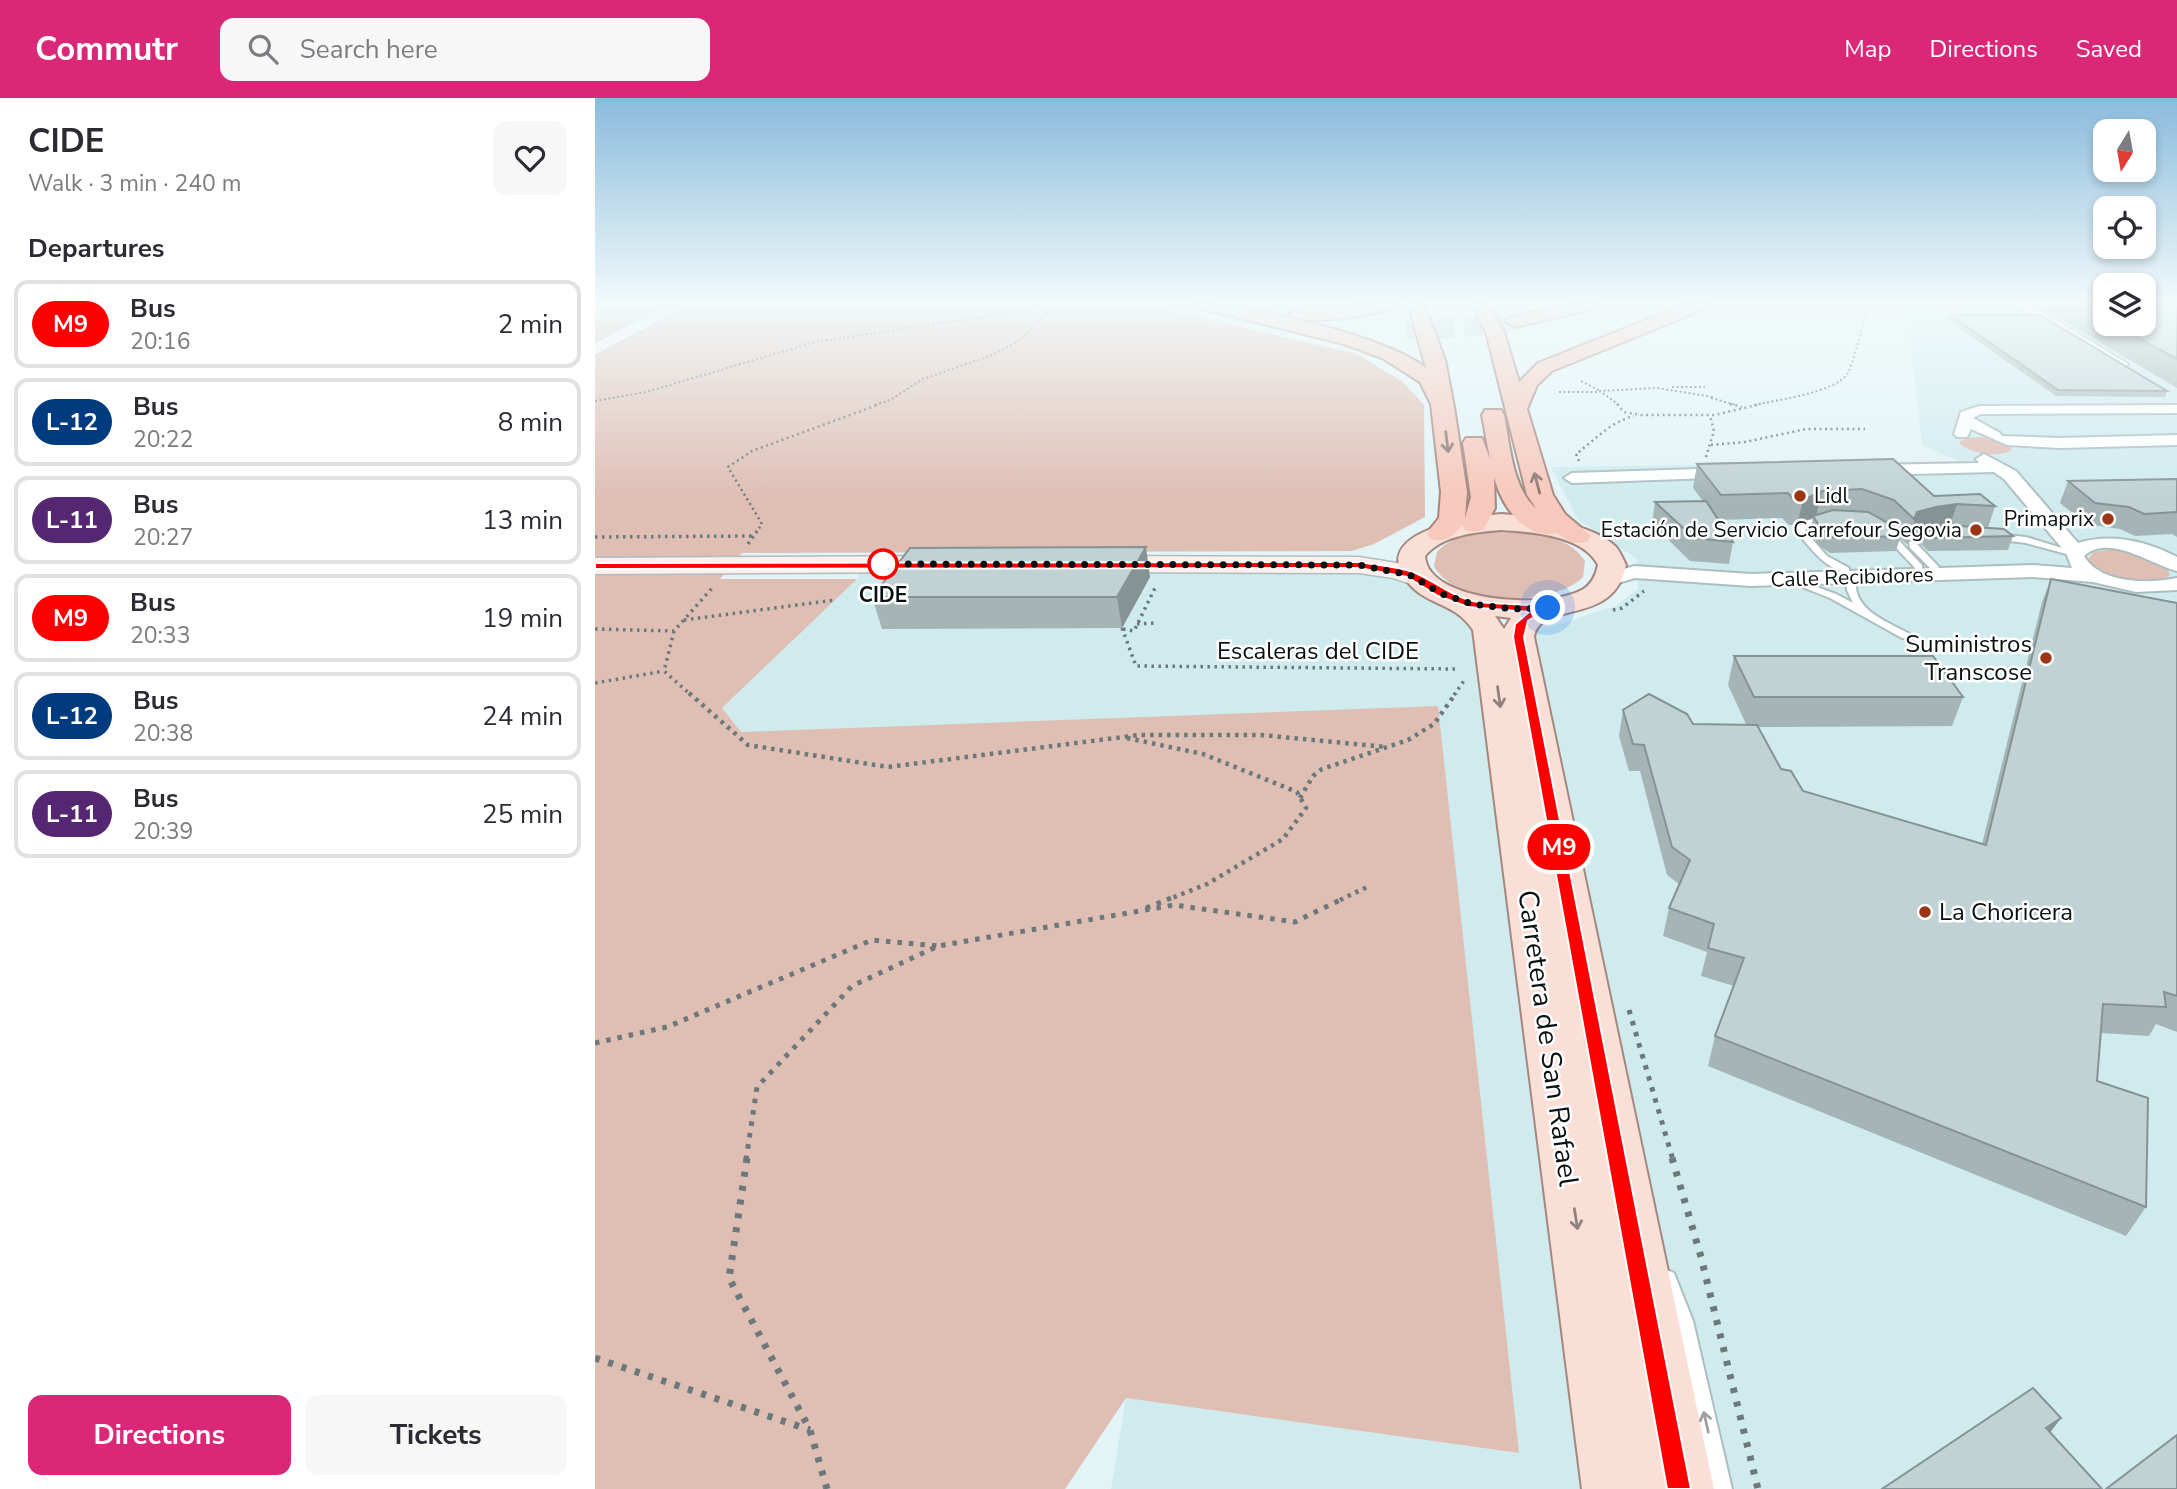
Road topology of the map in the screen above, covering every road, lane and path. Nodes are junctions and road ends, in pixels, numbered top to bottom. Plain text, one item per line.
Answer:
1 (724, 369) edge
2 (952, 369) edge
3 (1416, 369) edge
4 (1437, 369) edge
5 (1506, 369) edge
6 (1542, 369) edge
7 (1851, 369) edge
8 (1581, 381) dead end
9 (1705, 387) dead end
10 (1657, 388) junction
11 (1488, 390) dead end
12 (1559, 391) dead end
13 (1601, 392) junction
14 (1706, 396) junction
15 (1713, 397) dead end
16 (595, 401) edge
17 (1443, 407) junction
18 (1517, 408) junction
19 (1743, 408) junction
20 (2177, 409) edge
21 (1641, 415) junction
22 (1709, 415) junction
23 (1471, 421) dead end
24 (1963, 426) junction
25 (1865, 429) dead end
26 (2177, 440) edge
27 (1711, 444) junction
28 (2009, 446) junction
29 (1969, 453) junction
30 (1576, 470) joint
31 (1851, 470) edge
32 (2004, 471) junction
33 (1749, 473) edge
34 (1723, 474) junction
35 (2039, 507) junction
36 (1837, 520) edge
37 (1474, 524) junction
38 (1549, 527) junction
39 (1883, 528) edge
40 (753, 536) junction
41 (1577, 536) junction
42 (595, 537) edge
43 (1432, 537) junction
44 (1944, 537) edge
45 (1980, 537) edge
46 (2135, 548) junction
47 (2074, 554) junction
48 (2177, 556) edge
49 (971, 564) edge
50 (1075, 564) edge
51 (1302, 564) junction
52 (2177, 565) edge
53 (595, 566) edge
54 (1926, 567) junction
55 (1608, 568) junction
56 (726, 573) junction
57 (1849, 574) junction
58 (2097, 576) junction
59 (1160, 577) dead end
60 (1789, 580) junction
61 (2177, 584) edge
62 (1647, 588) dead end
63 (1439, 590) junction
64 (835, 600) dead end
65 (1543, 608) junction
66 (1601, 614) dead end
67 (1865, 614) junction
68 (683, 620) junction
69 (1154, 623) dead end
70 (1137, 624) junction
71 (595, 629) edge
72 (674, 631) junction
73 (1906, 636) dead end
74 (2022, 643) dead end
75 (2032, 645) edge
76 (1472, 668) dead end
77 (1456, 669) dead end
78 (664, 671) junction
79 (595, 683) edge
80 (1123, 737) junction
81 (1386, 747) junction
82 (1300, 798) junction
83 (1367, 887) dead end
84 (1135, 912) junction
85 (938, 946) junction
86 (1626, 1002) dead end
87 (595, 1043) edge
88 (1614, 1137) junction
89 (1651, 1235) dead end
90 (1660, 1259) dead end
91 (595, 1358) edge
92 (1605, 1409) junction
93 (810, 1430) junction
94 (827, 1489) edge
95 (1600, 1489) edge
96 (1617, 1489) edge
97 (1679, 1489) edge
98 (1721, 1489) edge
99 (1758, 1489) edge

1 - 16 path
2 - 40 path
3 - 17 highway
4 - 17 highway
5 - 18 highway
6 - 18 highway
7 - 19 path
8 - 13 path
9 - 10 path
10 - 13 path
10 - 14 path
11 - 38 highway
12 - 13 path
13 - 21 path
14 - 15 path
14 - 19 path
17 -> 43 highway
41 -> 18 highway
19 - 22 path
20 - 24 street
21 - 22 path
21 - 30 path
22 - 27 path
23 - 37 highway
24 - 28 street
24 - 29 street
25 - 27 path
26 - 28 street
27 - 34 path
28 - 29 street
28 - 32 street
29 - 32 street
30 - 34 street
31 - 32 street
32 - 35 street
33 - 34 street
35 - 46 street
35 - 47 street
36 - 57 lane
37 - 38 main road
37 - 43 main road
38 - 41 main road
39 - 54 lane
40 - 42 path
40 - 56 path
41 - 55 main road
43 - 51 main road
43 - 63 main road
44 - 54 lane
45 - 47 lane
46 - 47 street, Calle Recibidores
46 - 48 street
46 - 52 street
47 - 54 street, Calle Recibidores
47 - 58 street
49 - 56 main road
50 - 51 main road
51 - 63 main road
53 - 56 main road
54 - 57 street, Calle Recibidores
55 - 57 street, Calle Recibidores
55 - 60 street, Calle Recibidores
55 - 65 main road
56 - 68 path
57 - 58 street, Calle Recibidores
57 - 60 street, Calle Recibidores
57 - 67 lane
58 - 61 street, Calle Recibidores
59 - 70 path
60 - 67 lane
62 - 66 path
63 - 65 main road
63 -> 92 main road, Carretera de San Rafael
64 - 68 path
65 - 88 main road, Carretera de San Rafael
67 - 73 lane
68 - 72 path
69 - 70 path
70 - 77 path, Escaleras del CIDE
71 - 72 path
72 - 78 path
74 - 75 path
76 - 81 path
78 - 79 path
78 - 80 path
80 - 81 path
80 - 82 path
81 - 82 path
82 - 84 path
83 - 84 path
84 - 85 path
85 - 87 path
85 - 93 path
86 - 99 path
88 - 89 lane
88 - 97 main road, Carretera de San Rafael
98 -> 90 lane
91 - 93 path
92 - 95 lane
92 - 96 main road, Carretera de San Rafael
93 - 94 path

